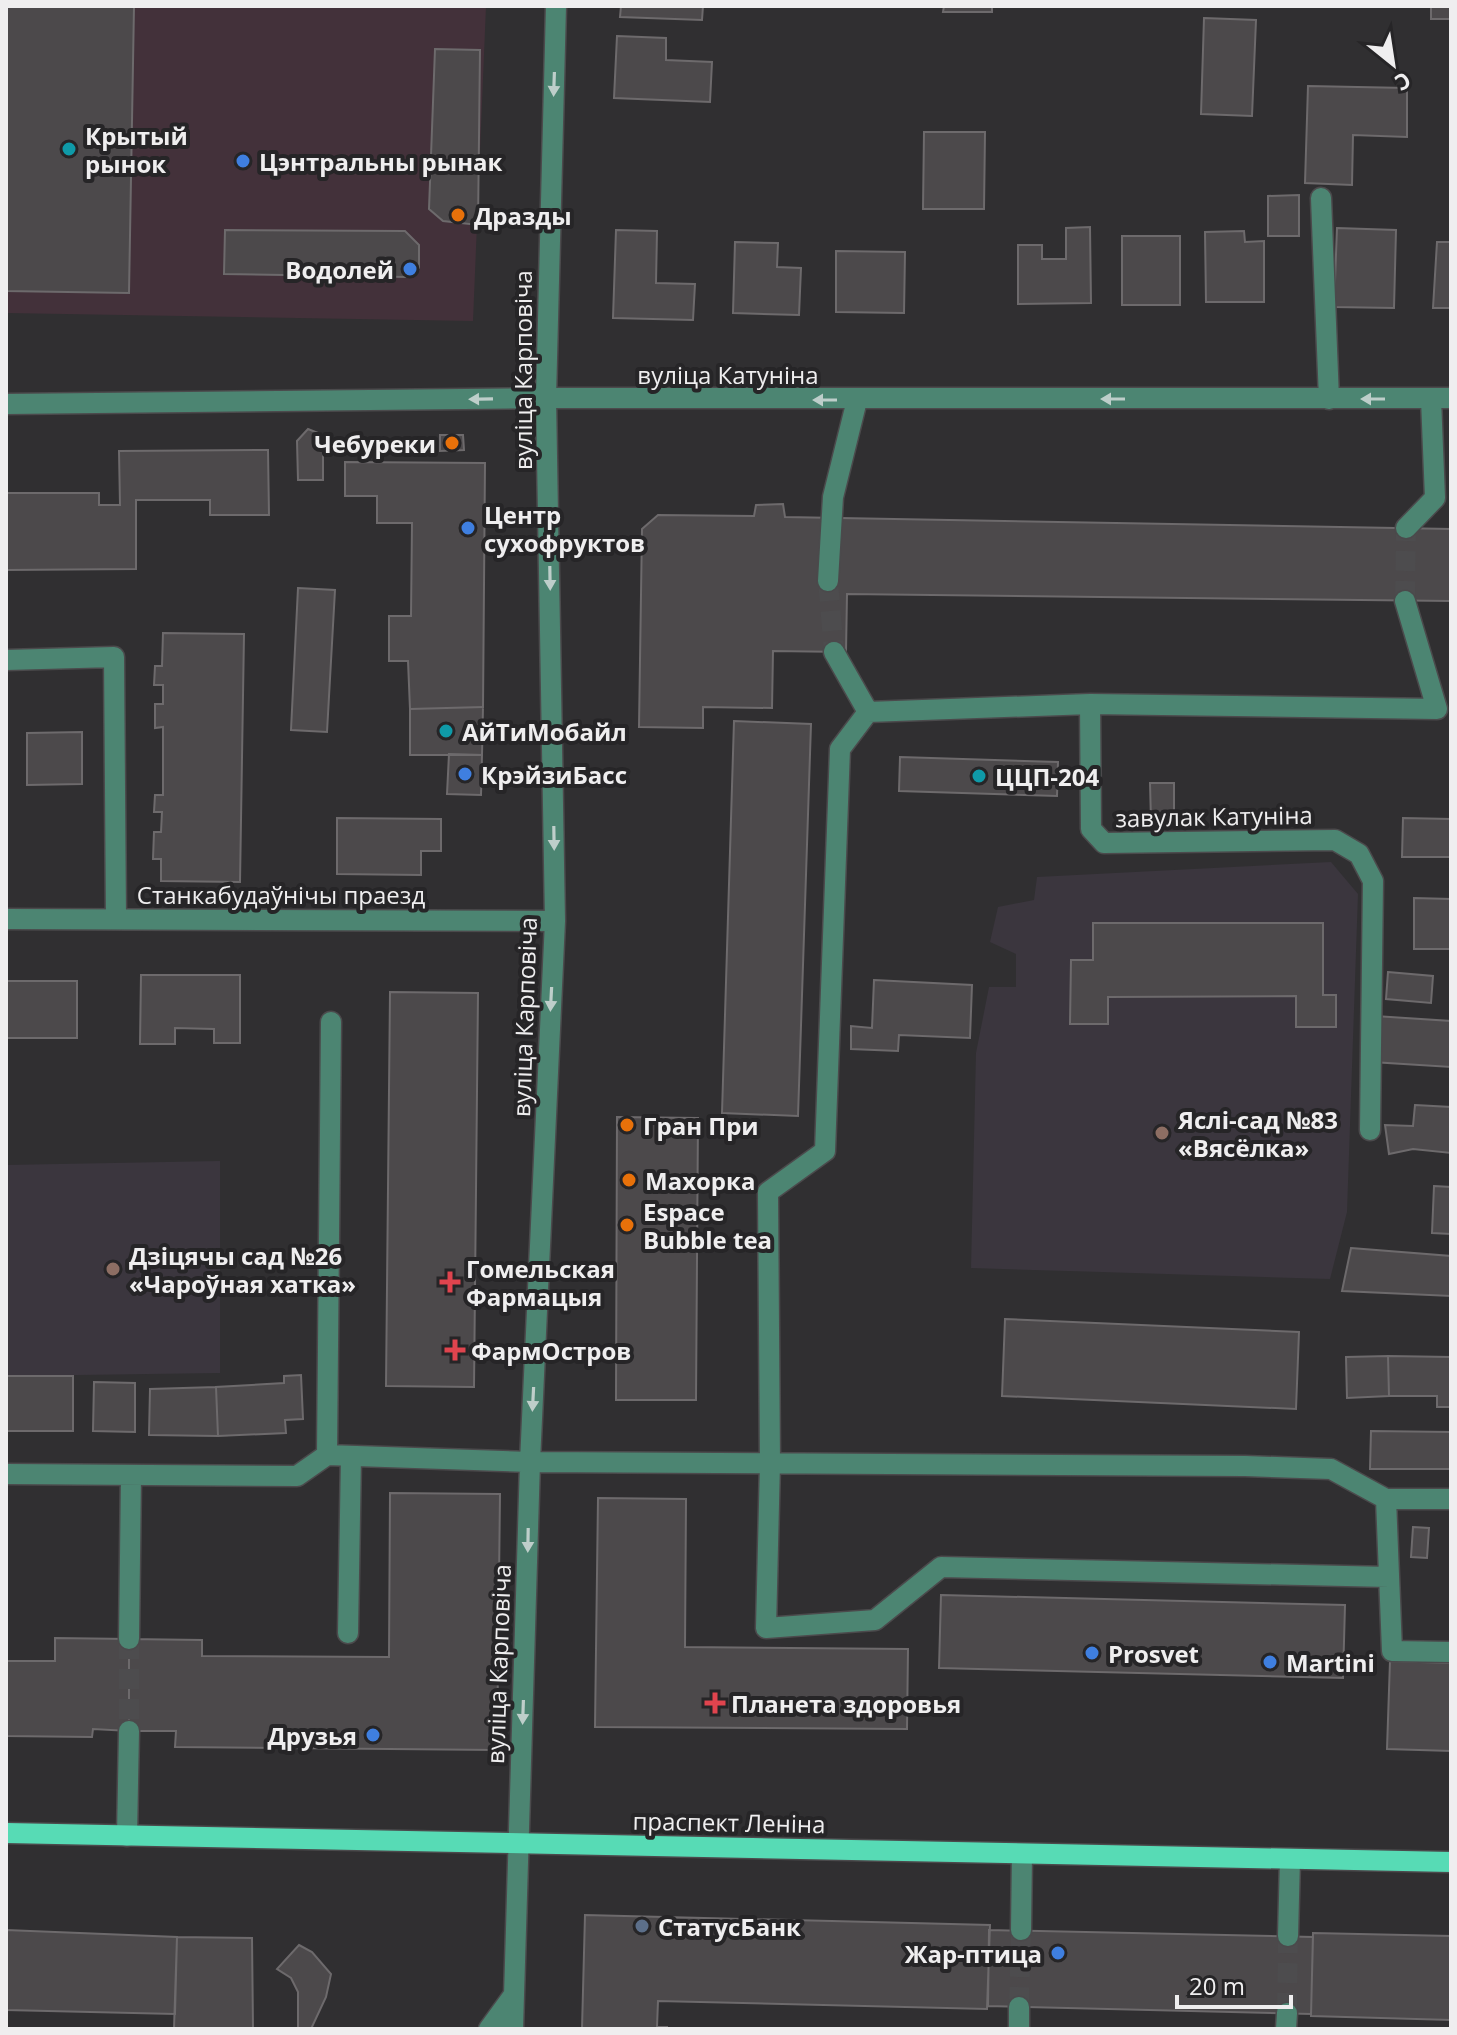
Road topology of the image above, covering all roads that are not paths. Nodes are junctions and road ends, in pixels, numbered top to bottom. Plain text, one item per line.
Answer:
1 (556, 6) edge
2 (1321, 198) dead end
3 (546, 398) junction
4 (1441, 398) edge
5 (1329, 399) junction
6 (857, 400) junction
7 (6, 404) edge
8 (1406, 528) tunnel mouth
9 (828, 581) tunnel mouth
10 (1405, 601) tunnel mouth
11 (834, 652) tunnel mouth
12 (6, 660) edge
13 (1090, 704) junction
14 (868, 712) junction
15 (6, 919) edge
16 (116, 919) junction
17 (555, 921) junction
18 (331, 1022) dead end
19 (1370, 1130) dead end
20 (327, 1455) junction
21 (351, 1456) junction
22 (530, 1462) junction
23 (770, 1463) junction
24 (6, 1474) edge
25 (131, 1475) junction
26 (1386, 1499) junction
27 (1451, 1499) edge
28 (1389, 1577) junction
29 (348, 1633) dead end
30 (129, 1639) tunnel mouth
31 (1451, 1652) edge
32 (129, 1731) tunnel mouth
33 (6, 1833) edge
34 (127, 1836) junction
35 (517, 1844) junction
36 (1022, 1854) junction
37 (1290, 1859) junction
38 (1451, 1862) edge
39 (1021, 1930) tunnel mouth
40 (1288, 1936) tunnel mouth
41 (513, 1996) junction
42 (1019, 2007) tunnel mouth
43 (489, 2029) edge
44 (513, 2029) edge
45 (1019, 2029) edge

1 -> 3 street, вуліца Карповіча
2 - 5 street
6 -> 3 street, вуліца Катуніна
3 -> 7 street, вуліца Катуніна
3 -> 17 street, вуліца Карповіча
4 -> 5 street, вуліца Катуніна
4 - 8 street
5 -> 6 street, вуліца Катуніна
6 - 9 street
10 - 13 street
11 - 14 street
12 - 16 street
13 - 14 street
13 - 19 street, завулак Катуніна
14 - 23 street
15 - 16 street, Станкабудаўнічы праезд
16 - 17 street, Станкабудаўнічы праезд
17 -> 22 street, вуліца Карповіча
18 - 20 street
20 - 21 street
20 - 25 street
21 - 22 street
21 - 29 street
22 - 23 street
22 -> 35 street, вуліца Карповіча
23 - 26 street
23 - 28 street
24 - 25 street
25 - 30 street
26 - 27 street
26 - 28 street
28 - 31 street
32 - 34 street
33 - 34 main road, праспект Леніна
34 - 35 main road, праспект Леніна
35 - 36 main road, праспект Леніна
35 - 41 street, вуліца Карповіча
36 - 37 main road, праспект Леніна
36 - 39 street
37 - 38 main road, праспект Леніна
37 - 40 street
41 - 43 street
41 - 44 street, вуліца Карповіча
42 - 45 street

